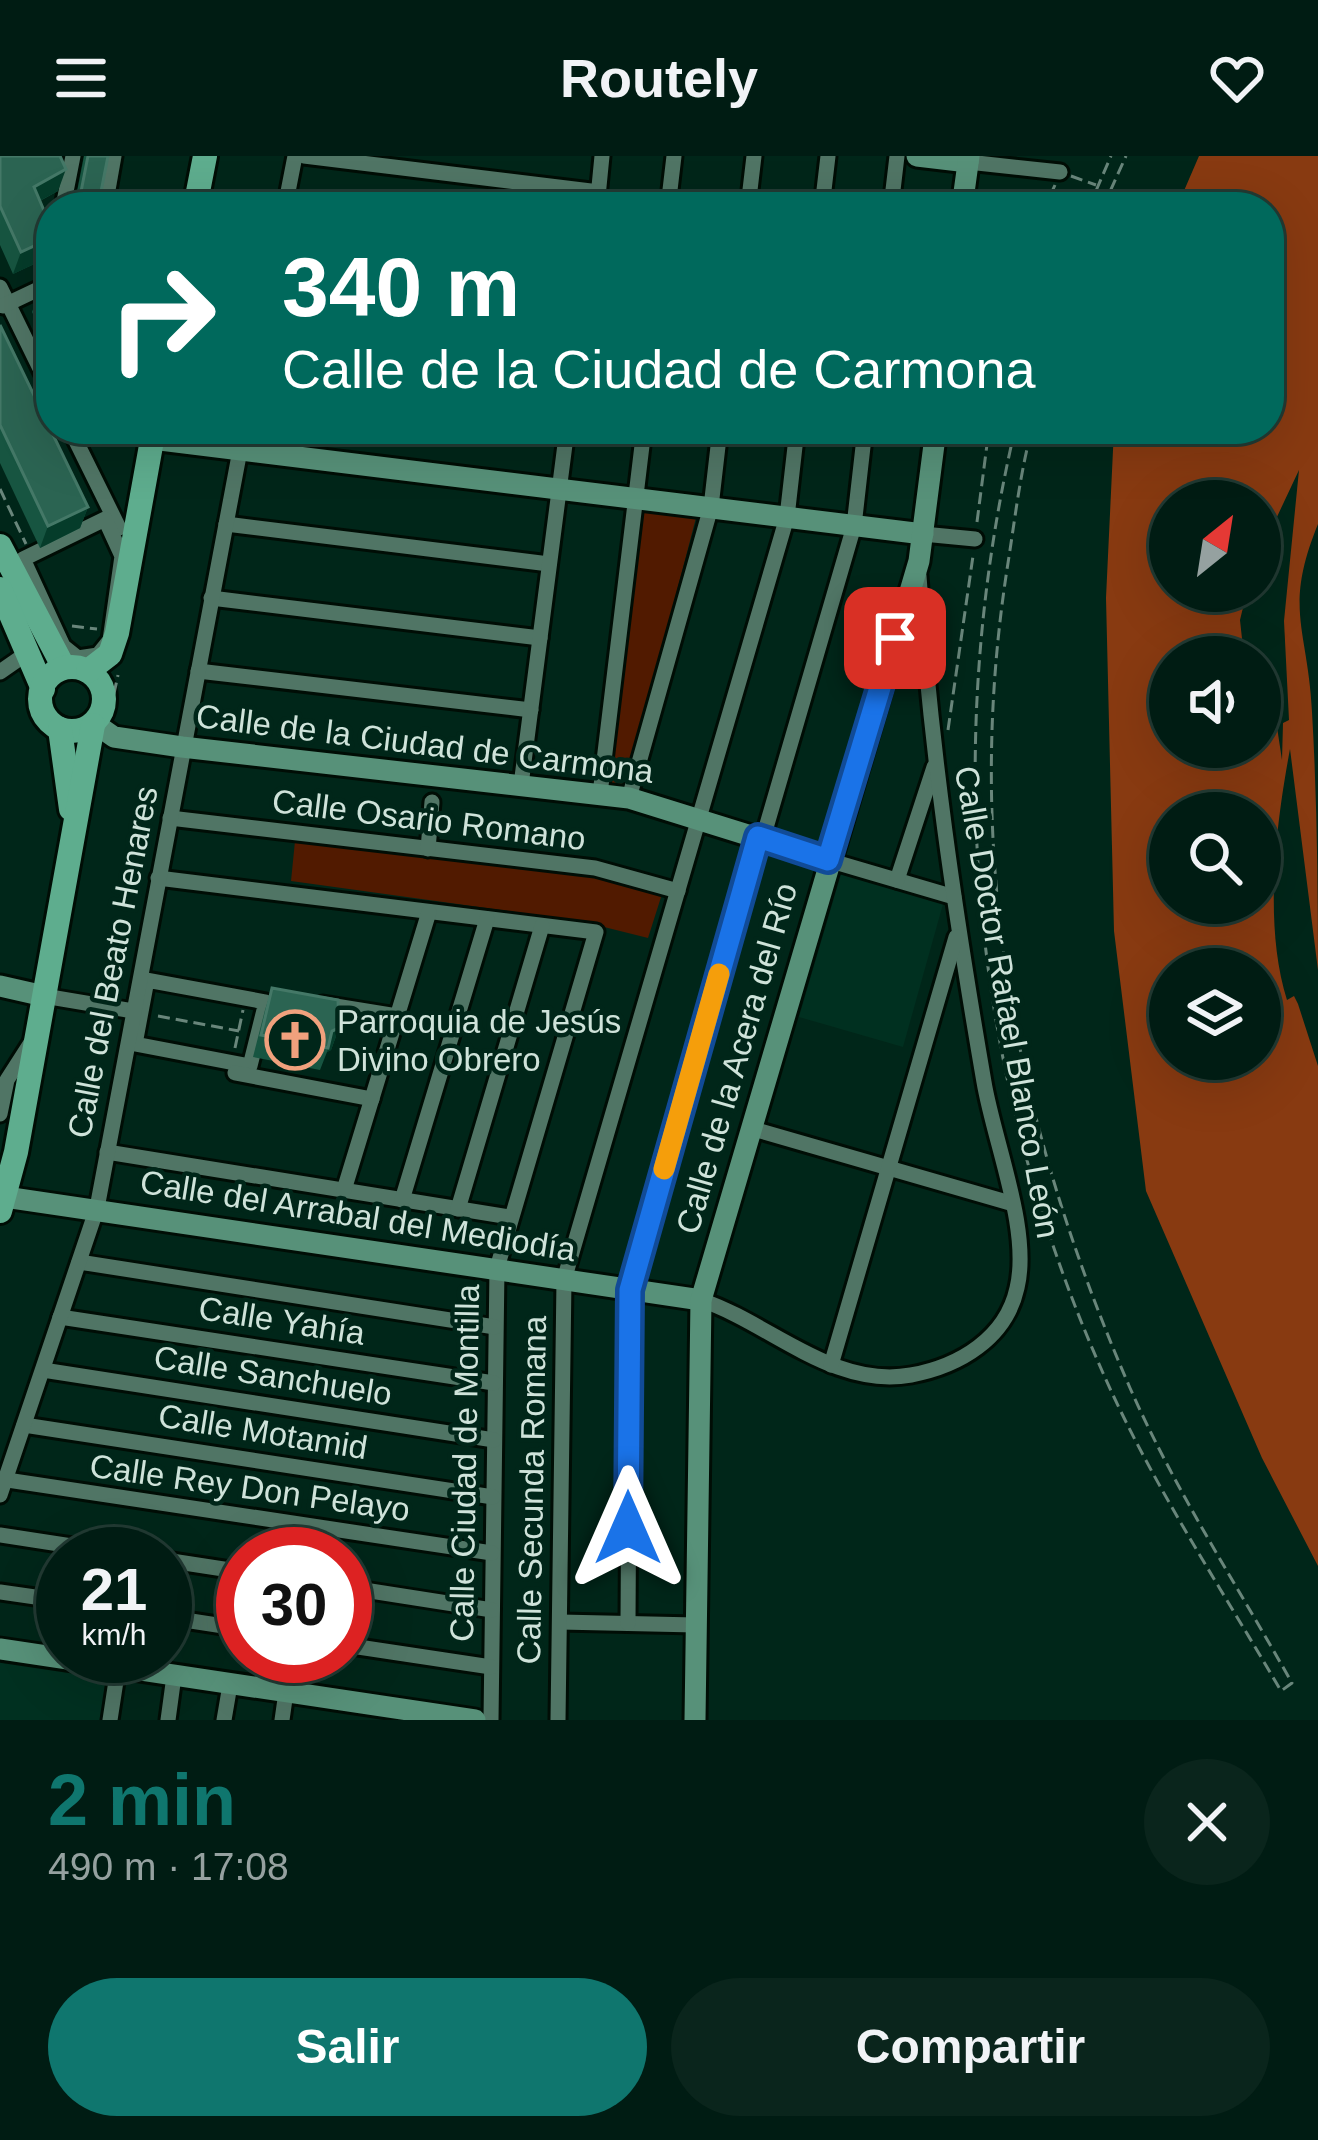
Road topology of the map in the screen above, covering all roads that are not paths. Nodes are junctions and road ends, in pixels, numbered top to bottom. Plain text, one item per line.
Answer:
1 (73, 156) edge
2 (114, 156) edge
3 (205, 156) edge
4 (300, 156) edge
5 (602, 156) edge
6 (674, 156) edge
7 (754, 156) edge
8 (828, 156) edge
9 (897, 156) edge
10 (916, 156) edge
11 (968, 159) edge
12 (1060, 172) road end
13 (66, 192) edge
14 (108, 192) edge
15 (198, 192) edge
16 (289, 192) edge
17 (543, 192) edge
18 (598, 192) edge
19 (670, 192) edge
20 (750, 192) edge
21 (824, 192) edge
22 (893, 192) edge
23 (964, 192) edge
24 (0, 287) edge
25 (36, 290) edge
26 (4, 305) edge
27 (36, 364) edge
28 (77, 444) edge
29 (151, 444) edge
30 (241, 444) edge
31 (268, 444) edge
32 (565, 444) edge
33 (642, 444) edge
34 (719, 444) edge
35 (795, 444) edge
36 (863, 444) edge
37 (934, 444) edge
38 (559, 489) junction
39 (636, 497) junction
40 (711, 507) junction
41 (787, 517) junction
42 (226, 524) junction
43 (854, 526) junction
44 (923, 534) junction
45 (975, 539) road end
46 (0, 546) edge
47 (31, 555) joint
48 (132, 555) junction
49 (919, 561) junction
50 (550, 564) junction
51 (0, 589) edge
52 (211, 598) junction
53 (540, 638) junction
54 (895, 638) junction
55 (924, 641) junction
56 (23, 656) dead end
57 (63, 666) junction
58 (88, 671) junction
59 (198, 671) junction
60 (0, 672) edge
61 (44, 689) junction
62 (531, 710) junction
63 (101, 728) junction
64 (60, 729) junction
65 (182, 747) junction
66 (937, 759) junction
67 (521, 784) junction
68 (600, 794) junction
69 (629, 798) junction
70 (432, 802) dead end
71 (170, 818) junction
72 (702, 818) junction
73 (70, 838) junction
74 (760, 838) junction
75 (428, 849) junction
76 (828, 860) junction
77 (158, 878) junction
78 (897, 880) junction
79 (678, 891) junction
80 (954, 897) junction
81 (429, 911) junction
82 (487, 919) junction
83 (542, 926) junction
84 (958, 928) junction
85 (142, 973) junction
86 (0, 986) edge
87 (44, 996) junction
88 (290, 998) edge
89 (311, 1002) edge
90 (137, 1012) junction
91 (397, 1016) junction
92 (37, 1034) junction
93 (126, 1052) junction
94 (372, 1099) junction
95 (0, 1114) edge
96 (750, 1129) junction
97 (107, 1152) junction
98 (889, 1168) junction
99 (344, 1190) junction
100 (402, 1200) junction
101 (2, 1204) edge
102 (1010, 1204) junction
103 (97, 1208) junction
104 (458, 1209) junction
105 (510, 1217) junction
106 (79, 1262) junction
107 (497, 1268) junction
108 (564, 1280) junction
109 (630, 1290) junction
110 (700, 1300) junction
111 (60, 1317) junction
112 (495, 1327) junction
113 (831, 1365) junction
114 (43, 1370) junction
115 (494, 1383) junction
116 (24, 1425) junction
117 (494, 1440) junction
118 (2, 1485) edge
119 (493, 1497) junction
120 (0, 1535) edge
121 (36, 1541) edge
122 (492, 1553) junction
123 (372, 1591) edge
124 (0, 1592) edge
125 (36, 1597) edge
126 (492, 1610) junction
127 (560, 1622) junction
128 (628, 1623) junction
129 (696, 1625) junction
130 (0, 1649) edge
131 (372, 1649) edge
132 (36, 1655) edge
133 (491, 1667) junction
134 (192, 1679) edge
135 (116, 1683) edge
136 (173, 1683) edge
137 (230, 1685) junction
138 (286, 1692) junction
139 (110, 1720) edge
140 (168, 1720) edge
141 (224, 1720) edge
142 (282, 1720) edge
143 (476, 1720) edge
144 (491, 1720) edge
145 (558, 1720) edge
146 (695, 1720) edge

1 - 13 street
2 - 14 street
3 - 15 main road
4 - 16 street
4 - 17 street
5 - 18 street
6 - 19 street
7 - 20 street
8 - 21 street
9 - 22 street
10 - 11 street
11 - 12 street
11 - 23 street
24 - 26 street
25 - 26 street
26 - 27 street
28 - 48 street
29 - 48 main road
30 - 42 street, Calle del Beato Henares
31 - 38 street
32 - 38 street
33 - 39 street
34 - 40 street
35 - 41 street, Calle Secunda Romana
36 - 43 street
37 - 44 street, Calle de la Acera del Río
38 - 39 street
38 - 50 street
39 - 40 street
39 - 68 street
40 - 41 street
40 - 69 street
41 - 43 street
41 - 72 street, Calle Secunda Romana
42 - 50 street
42 - 52 street, Calle del Beato Henares
43 - 44 street
43 - 74 street
44 - 45 street
44 - 49 street, Calle de la Acera del Río
46 - 57 main road
47 - 47 street
48 - 58 main road
49 - 54 street, Calle de la Acera del Río
49 - 55 street, Calle Doctor Rafael Blanco León
50 - 53 street
51 - 61 main road
52 - 53 street
52 - 59 street, Calle del Beato Henares
53 - 62 street
54 - 55 street
54 - 76 street, Calle de la Acera del Río
55 - 66 street, Calle Doctor Rafael Blanco León
56 - 60 street
57 - 58 main road
57 - 61 main road
58 - 63 main road
59 - 62 street
59 - 65 street, Calle del Beato Henares
61 - 64 main road
62 - 67 street
63 - 64 main road
63 - 65 street, Calle de la Ciudad de Carmona
63 - 73 main road
64 - 73 main road
65 - 67 street, Calle de la Ciudad de Carmona
65 - 71 street, Calle del Beato Henares
66 - 78 street
66 - 80 street, Calle Doctor Rafael Blanco León
67 - 68 street, Calle de la Ciudad de Carmona
68 - 69 street, Calle de la Ciudad de Carmona
69 - 72 street, Calle de la Ciudad de Carmona
70 - 75 street
71 - 75 street, Calle Osario Romano
71 - 77 street, Calle del Beato Henares
72 - 74 street, Calle de la Ciudad de Carmona
72 - 79 street, Calle Secunda Romana
73 - 87 main road
74 - 76 street, Calle de la Ciudad de Carmona
74 - 109 street
75 - 79 street, Calle Osario Romano
76 - 78 street, Calle de la Ciudad de Carmona
76 - 96 street, Calle de la Acera del Río
77 - 81 street
77 - 85 street, Calle del Beato Henares
78 - 80 street, Calle de la Ciudad de Carmona
79 - 108 street, Calle Secunda Romana
80 - 84 street, Calle Doctor Rafael Blanco León
81 - 82 street
81 - 91 street
82 - 83 street
82 - 100 street
83 - 104 street
83 - 105 street, Calle Ciudad de Montilla
84 - 98 street
84 - 102 street, Calle Doctor Rafael Blanco León
85 - 88 street
85 - 90 street, Calle del Beato Henares
86 - 87 street
87 - 90 street
87 - 92 main road
89 - 91 street
90 - 90 street
90 - 93 street, Calle del Beato Henares
91 - 94 street
92 - 95 street
92 - 101 main road
93 - 94 street
93 - 97 street, Calle del Beato Henares
94 - 99 street
96 - 98 street
96 - 110 street, Calle de la Acera del Río
97 - 99 street
97 - 103 street, Calle del Beato Henares
98 - 102 street
98 - 113 street
99 - 100 street
100 - 104 street
101 - 103 street, Calle del Arrabal del Mediodía
102 - 113 street, Calle Doctor Rafael Blanco León
103 - 106 street, Calle del Beato Henares
103 - 107 street, Calle del Arrabal del Mediodía
104 - 105 street
105 - 107 street, Calle Ciudad de Montilla
106 - 111 street, Calle del Beato Henares
106 - 112 street
107 - 108 street, Calle del Arrabal del Mediodía
107 - 112 street, Calle Ciudad de Montilla
108 - 109 street, Calle del Arrabal del Mediodía
108 - 127 street, Calle Secunda Romana
109 - 110 street, Calle del Arrabal del Mediodía
109 - 128 street
110 - 113 street, Calle Doctor Rafael Blanco León
110 - 129 street, Calle de la Acera del Río
111 - 114 street, Calle del Beato Henares
111 - 115 street, Calle Yahía
112 - 115 street, Calle Ciudad de Montilla
114 - 116 street, Calle del Beato Henares
114 - 117 street, Calle Sanchuelo
115 - 117 street, Calle Ciudad de Montilla
116 - 118 street, Calle del Beato Henares
116 - 119 street, Calle Motamid
117 - 119 street, Calle Ciudad de Montilla
118 - 122 street, Calle Rey Don Pelayo
119 - 122 street, Calle Ciudad de Montilla
120 - 121 street
122 - 126 street, Calle Ciudad de Montilla
123 - 126 street
124 - 125 street
126 - 133 street, Calle Ciudad de Montilla
127 - 128 street
127 - 145 street, Calle Secunda Romana
128 - 129 street
129 - 146 street, Calle de la Acera del Río
130 - 132 street
131 - 133 street
133 - 144 street, Calle Ciudad de Montilla
134 - 137 street
135 - 139 street
136 - 140 street
137 - 138 street
137 - 141 street
138 - 142 street
138 - 143 street

